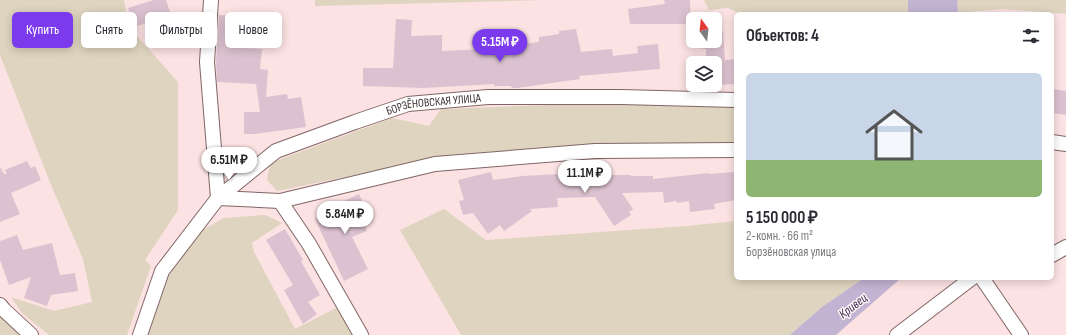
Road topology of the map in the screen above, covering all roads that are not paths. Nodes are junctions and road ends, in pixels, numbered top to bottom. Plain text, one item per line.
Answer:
1 (211, 0) edge
2 (734, 100) edge
3 (1054, 142) edge
4 (1066, 144) edge
5 (734, 150) edge
6 (218, 198) junction
7 (280, 201) junction
8 (1066, 247) edge
9 (1054, 253) edge
10 (969, 280) edge
11 (983, 280) edge
12 (0, 305) edge
13 (31, 335) edge
14 (140, 335) edge
15 (361, 335) edge
16 (897, 335) edge
17 (1021, 335) edge

1 - 6 street
2 - 6 street, БОРЗЁНОВСКАЯ УЛИЦА
3 - 4 street
5 - 7 street
6 - 7 street
6 - 14 street, БОРЗЁНОВСКАЯ УЛИЦА
7 - 15 street
8 - 9 street
10 - 16 street
11 - 17 street
12 - 13 street

